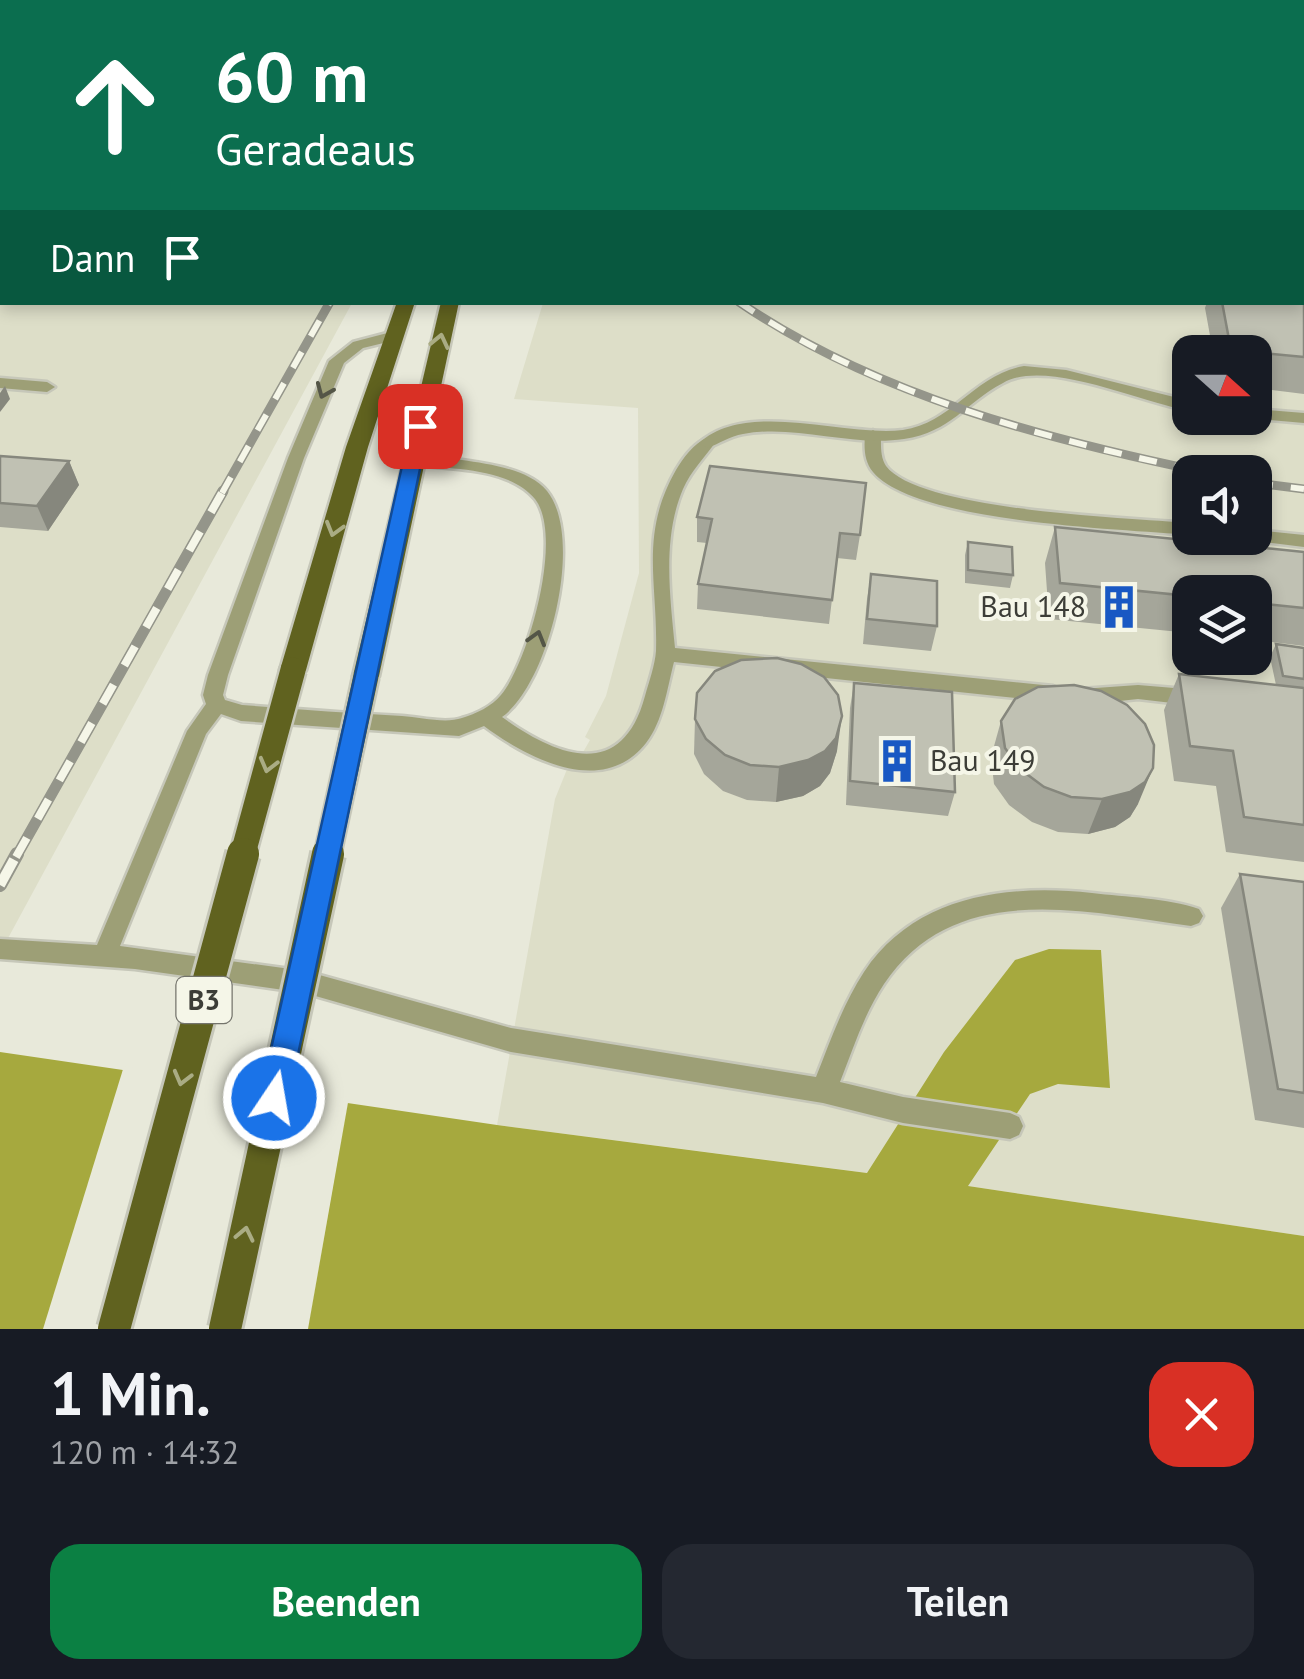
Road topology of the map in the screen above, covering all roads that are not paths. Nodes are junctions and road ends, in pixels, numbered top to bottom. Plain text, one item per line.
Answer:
1 (405, 305) edge
2 (449, 305) edge
3 (394, 336) junction
4 (0, 382) edge
5 (46, 387) dead end
6 (1172, 401) edge
7 (1272, 415) edge
8 (1304, 418) edge
9 (873, 435) junction
10 (412, 460) junction
11 (1172, 527) edge
12 (1272, 538) edge
13 (1304, 541) edge
14 (666, 654) junction
15 (1212, 700) edge
16 (218, 705) junction
17 (486, 717) junction
18 (1191, 916) dead end
19 (0, 949) edge
20 (104, 956) junction
21 (823, 1091) junction
22 (1010, 1126) dead end
23 (114, 1329) edge
24 (225, 1329) edge

1 - 3 main road, B3
10 -> 2 main road
3 -> 16 street
3 -> 23 main road, B3, bridge
4 - 5 street
6 - 9 street
7 - 8 street
9 - 11 street
9 - 14 street
17 -> 10 street
24 -> 10 main road, bridge
12 - 13 street
14 - 15 street
14 - 17 street
16 - 17 street
16 - 20 street
18 - 21 street
19 - 20 street
20 - 21 street
21 - 22 street

